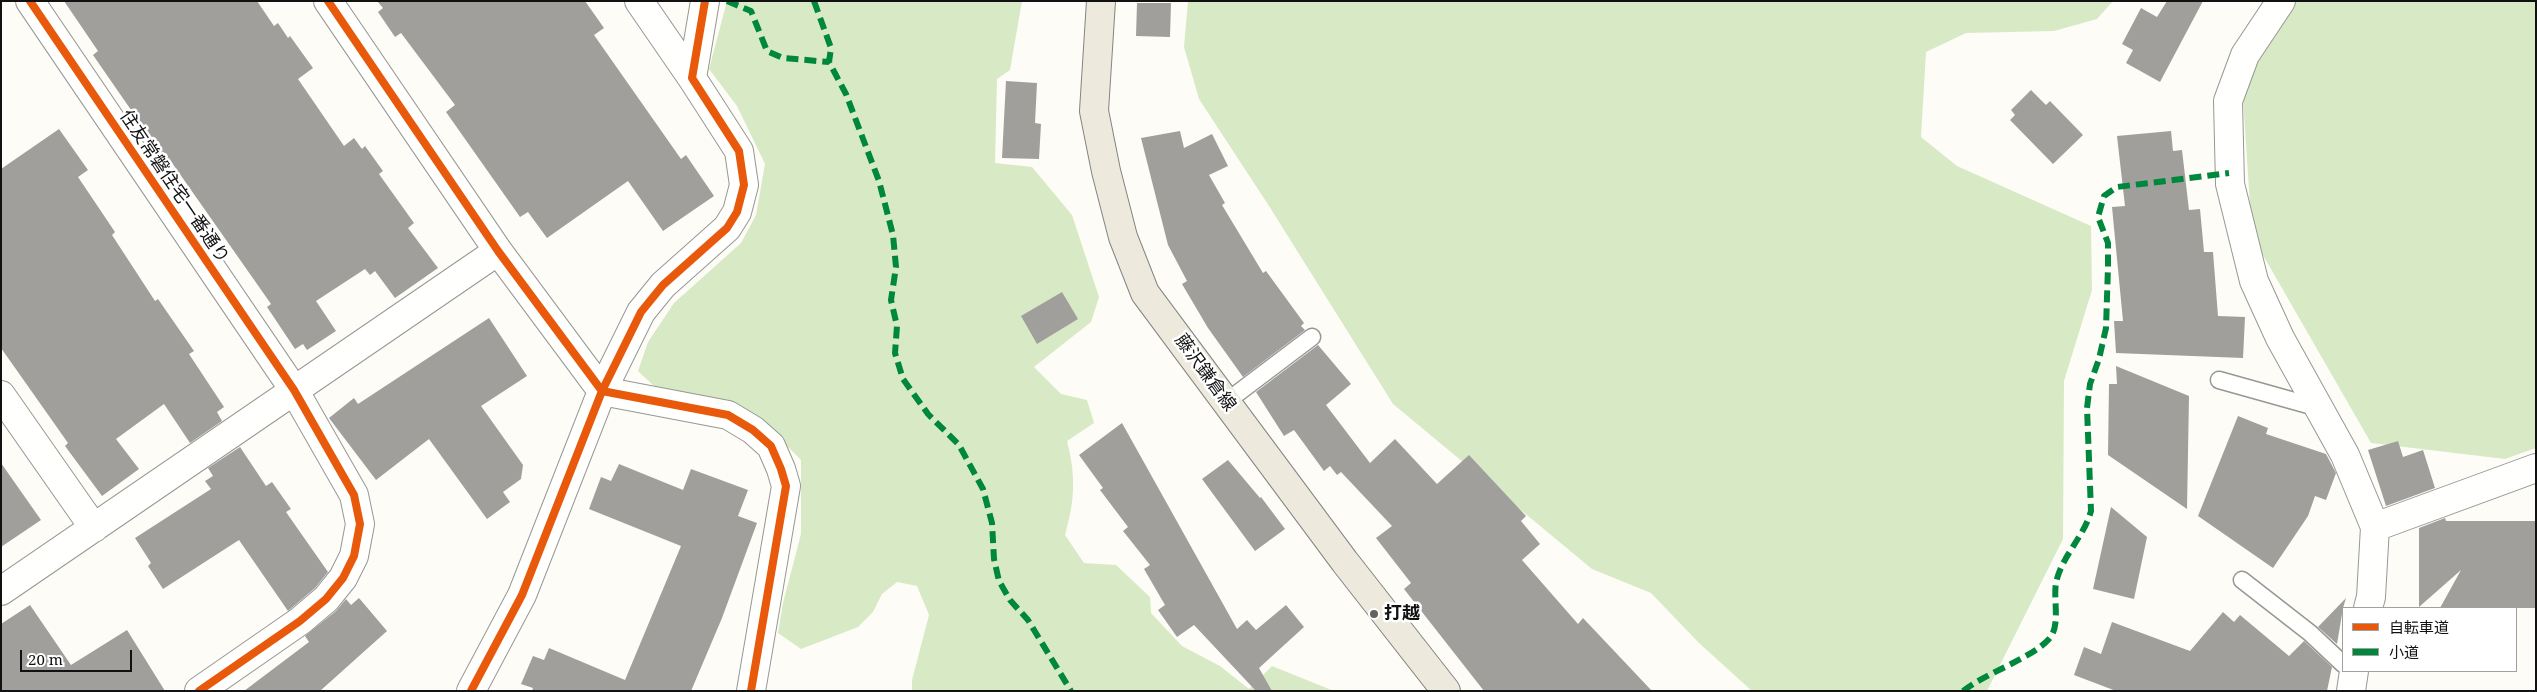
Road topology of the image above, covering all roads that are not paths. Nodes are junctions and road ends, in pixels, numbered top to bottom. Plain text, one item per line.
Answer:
1 (30, 1) edge
2 (328, 1) edge
3 (639, 1) edge
4 (704, 1) edge
5 (1101, 1) edge
6 (2280, 1) edge
7 (692, 78) junction
8 (498, 251) junction
9 (1312, 337) dead end
10 (2219, 380) dead end
11 (294, 390) junction
12 (602, 391) junction
13 (1, 395) edge
14 (1226, 402) junction
15 (2319, 408) junction
16 (2536, 468) edge
17 (2375, 527) junction
18 (94, 528) junction
19 (2242, 580) dead end
20 (1, 591) edge
21 (2368, 607) edge
22 (2342, 666) edge
23 (200, 691) edge
24 (471, 691) edge
25 (751, 691) edge
26 (1446, 691) edge

1 - 11 street, 住友常磐住宅一番通り
2 - 8 street
3 - 7 street
4 - 7 street
5 - 14 main road, 藤沢鎌倉線
6 - 15 street
7 - 12 street
8 - 11 street
8 - 12 street
9 - 14 lane
10 - 15 lane
11 - 18 street
11 - 23 street, 住友常磐住宅一番通り
12 - 24 street
12 - 25 street
13 - 18 street
14 - 26 main road, 藤沢鎌倉線
15 - 17 street
16 - 17 street
17 - 21 street
18 - 20 street
19 - 22 lane

